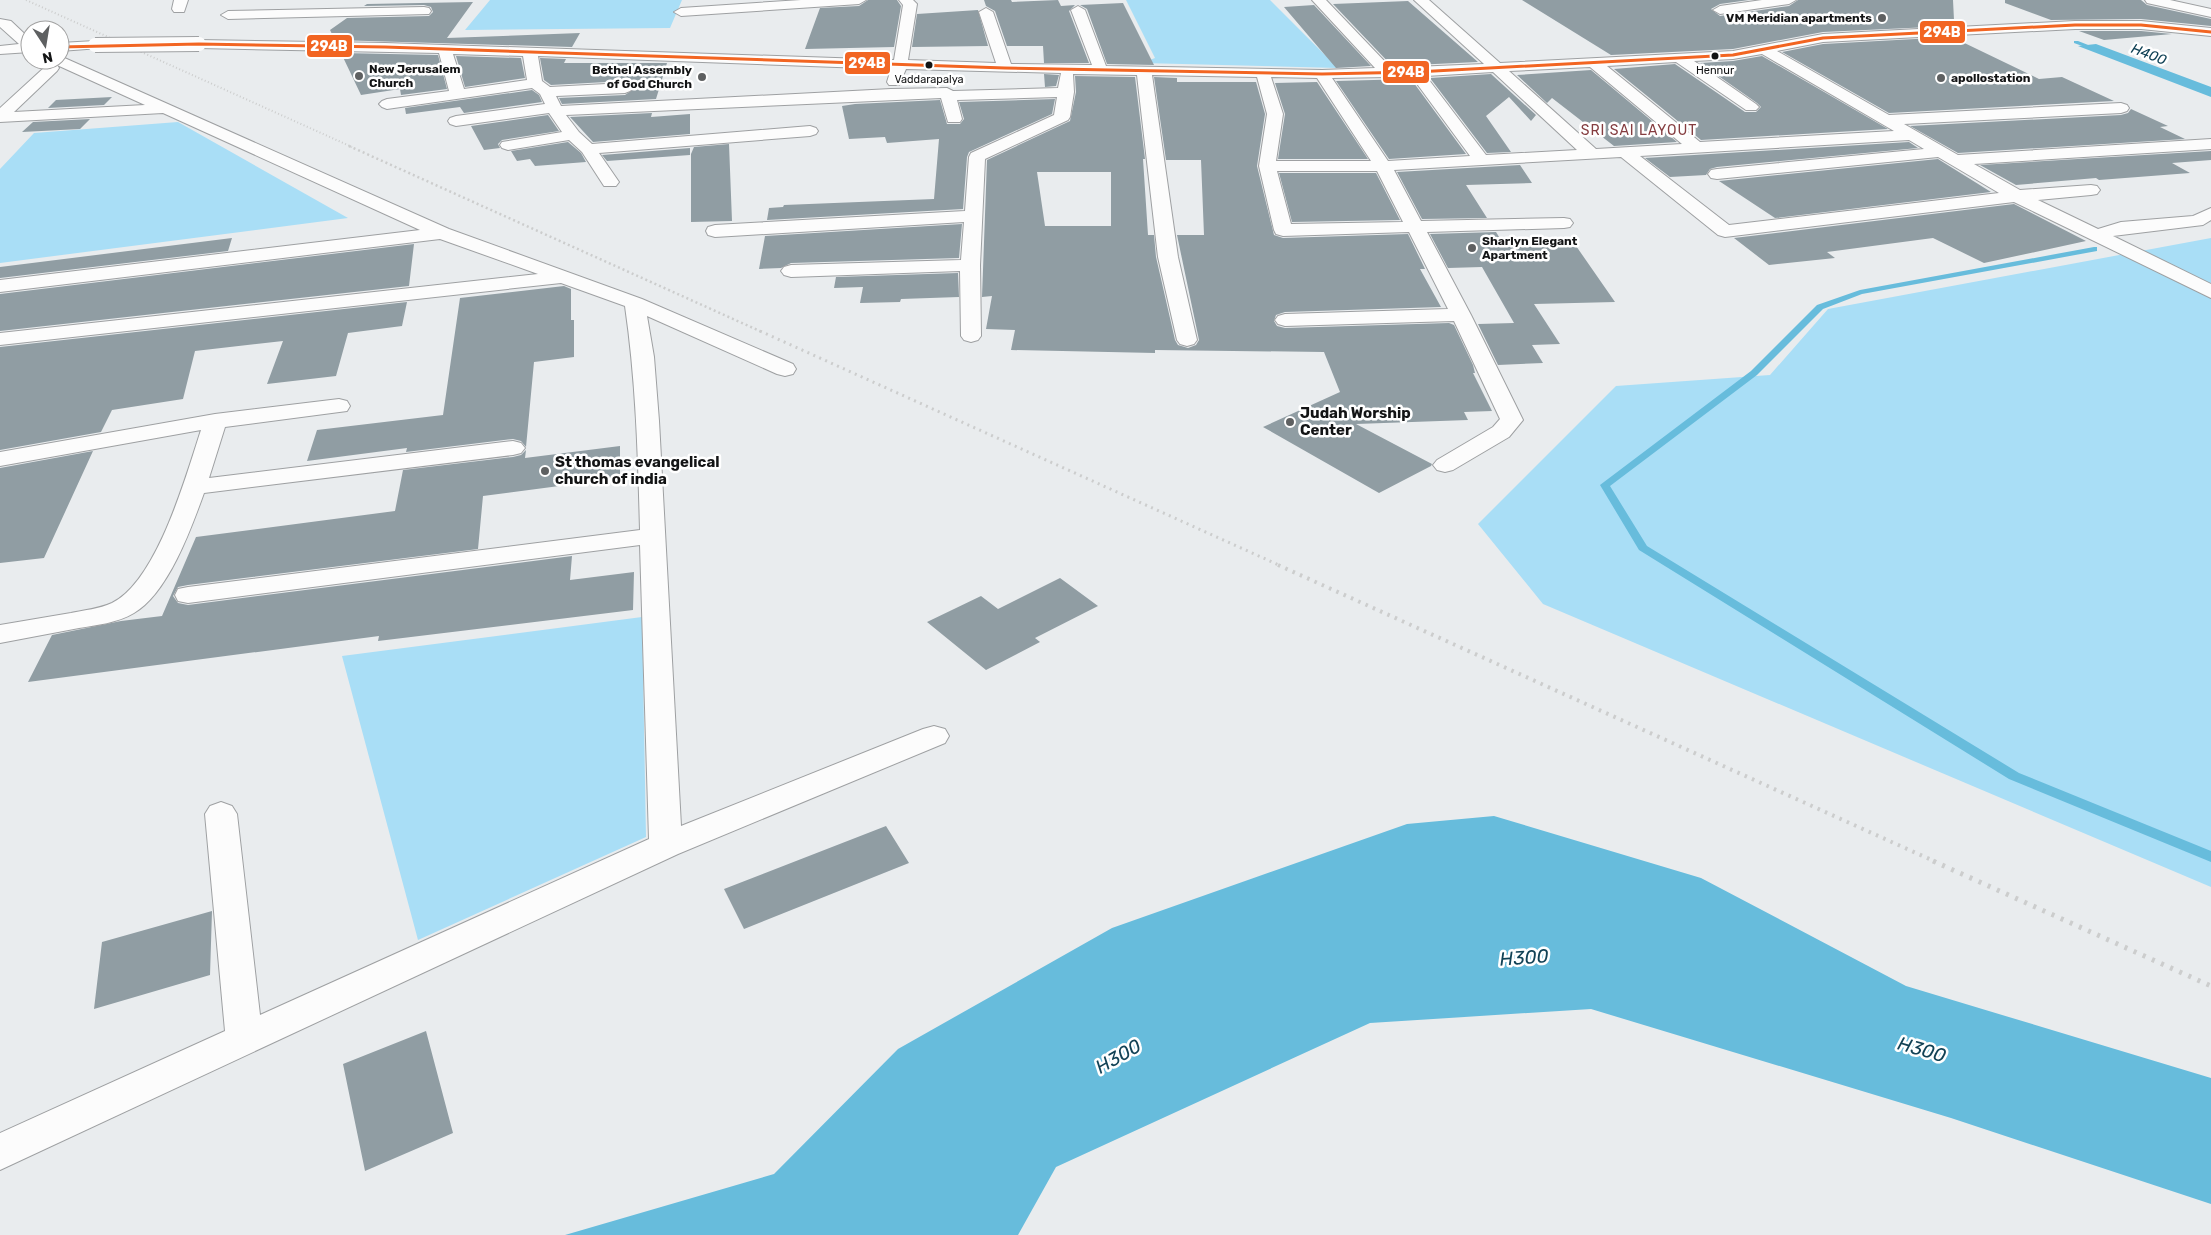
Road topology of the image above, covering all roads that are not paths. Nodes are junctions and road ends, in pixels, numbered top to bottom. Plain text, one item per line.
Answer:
1 (436, 0) edge
2 (860, 0) edge
3 (906, 0) edge
4 (1336, 0) edge
5 (1421, 0) edge
6 (1790, 0) edge
7 (2152, 0) edge
8 (1319, 1) edge
9 (714, 5) edge
10 (1078, 10) dead end
11 (1720, 10) dead end
12 (424, 11) junction
13 (681, 12) dead end
14 (986, 12) dead end
15 (2211, 13) edge
16 (228, 15) dead end
17 (2211, 20) edge
18 (0, 23) edge
19 (411, 23) dead end
20 (2187, 28) junction
21 (2211, 32) edge
22 (398, 35) dead end
23 (20, 38) edge
24 (70, 46) edge
25 (385, 48) junction
26 (20, 49) edge
27 (1764, 49) junction
28 (0, 50) edge
29 (445, 50) junction
30 (530, 53) junction
31 (1679, 58) junction
32 (1594, 63) junction
33 (900, 65) junction
34 (1005, 68) junction
35 (1497, 68) junction
36 (49, 70) edge
37 (70, 70) edge
38 (1067, 70) junction
39 (1100, 71) junction
40 (1144, 72) junction
41 (1416, 72) junction
42 (1387, 73) junction
43 (1263, 74) junction
44 (1322, 74) junction
45 (541, 88) junction
46 (625, 88) dead end
47 (1066, 92) junction
48 (458, 94) junction
49 (891, 94) junction
50 (948, 96) junction
51 (387, 104) dead end
52 (1751, 107) dead end
53 (166, 108) junction
54 (2121, 108) dead end
55 (554, 110) junction
56 (0, 116) edge
57 (954, 119) dead end
58 (1886, 120) junction
59 (456, 121) dead end
60 (810, 131) dead end
61 (573, 135) junction
62 (1912, 135) junction
63 (2211, 144) edge
64 (508, 145) dead end
65 (1697, 148) junction
66 (588, 149) junction
67 (1625, 152) junction
68 (1592, 154) junction
69 (1948, 156) junction
70 (1482, 160) junction
71 (1268, 166) junction
72 (1383, 166) junction
73 (1718, 174) dead end
74 (610, 182) dead end
75 (2091, 190) dead end
76 (2017, 196) junction
77 (2211, 213) edge
78 (974, 216) junction
79 (1564, 223) dead end
80 (1414, 226) junction
81 (716, 231) dead end
82 (442, 233) junction
83 (2096, 235) junction
84 (970, 265) junction
85 (791, 272) dead end
86 (564, 277) junction
87 (0, 286) edge
88 (2211, 292) edge
89 (635, 303) junction
90 (1461, 314) junction
91 (1286, 320) dead end
92 (971, 336) dead end
93 (0, 339) edge
94 (1187, 340) dead end
95 (785, 369) dead end
96 (339, 406) dead end
97 (215, 421) junction
98 (513, 448) dead end
99 (0, 459) edge
100 (1445, 465) dead end
101 (195, 487) junction
102 (654, 536) junction
103 (188, 595) dead end
104 (0, 634) edge
105 (934, 736) dead end
106 (220, 814) dead end
107 (666, 845) junction
108 (244, 1040) junction
109 (0, 1152) edge

1 - 12 street
2 - 9 street
3 - 33 street
4 - 8 street
5 - 35 street
6 - 11 street
7 - 15 street
8 - 42 street
9 - 13 street
10 - 39 street
12 - 16 street
12 - 19 street
14 - 34 street
17 - 20 street
18 - 23 street
20 - 21 street
20 - 27 street
22 - 25 street
24 - 25 street, bridge
25 - 29 street
26 - 28 street
27 - 31 street
27 - 58 street
29 - 30 street
29 - 48 street
30 - 33 street
30 - 45 street
31 - 32 street
31 - 52 street
32 - 35 street
32 - 65 street
33 - 34 street
33 - 49 street
34 - 38 street
35 - 41 street
35 - 68 street
36 - 56 street
37 - 53 street
38 - 39 street
38 - 47 street
39 - 40 street
40 - 43 street
40 - 94 street
41 - 42 street
41 - 70 street
42 - 44 street
43 - 44 street
43 - 71 street
44 - 72 street
45 - 46 street
45 - 48 street
45 - 55 street
47 - 50 street
47 - 78 street
48 - 51 street
49 - 50 street
49 - 55 street
50 - 57 street
53 - 56 street
53 - 82 street
54 - 58 street
55 - 59 street
55 - 61 street
58 - 62 street
60 - 66 street
61 - 64 street
61 - 66 street
62 - 65 street
62 - 69 street
63 - 69 street
65 - 67 street
66 - 74 street
67 - 68 street
67 - 76 street
68 - 70 street
69 - 73 street
69 - 76 street
70 - 72 street
71 - 72 street
71 - 80 street
72 - 80 street
75 - 76 street
76 - 83 street
77 - 83 street
78 - 81 street
78 - 84 street
79 - 80 street
80 - 90 street
82 - 86 street
82 - 87 street
83 - 88 street
84 - 85 street
84 - 92 street
86 - 89 street
86 - 93 street
89 - 95 street
89 - 102 street
90 - 91 street
90 - 100 street
96 - 97 street
97 - 99 street
97 - 101 street
98 - 101 street
101 - 104 street
102 - 103 street
102 - 107 street
105 - 107 street
106 - 108 street
107 - 108 street
108 - 109 street

